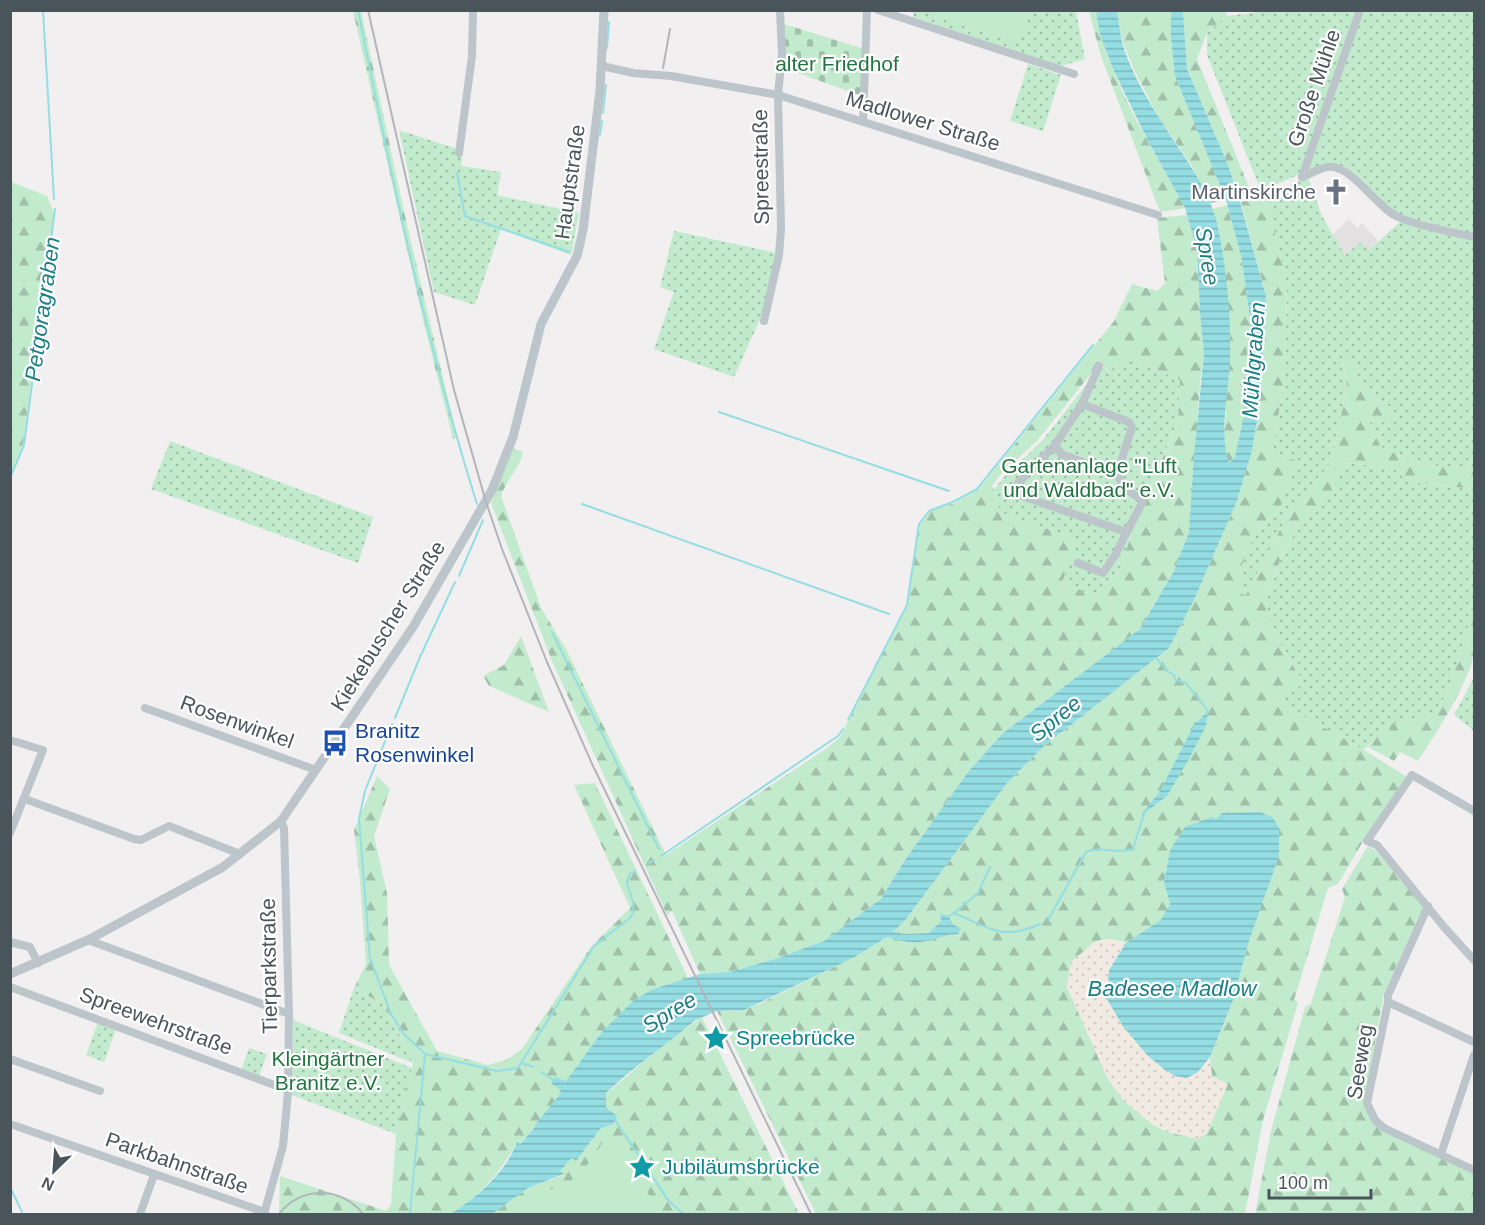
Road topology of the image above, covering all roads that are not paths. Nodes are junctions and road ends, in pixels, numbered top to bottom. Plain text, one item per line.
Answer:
1 (473, 10) edge
2 (604, 10) edge
3 (780, 10) edge
4 (867, 10) edge
5 (879, 10) edge
6 (1360, 10) edge
7 (602, 66) junction
8 (1074, 74) dead end
9 (778, 95) junction
10 (863, 121) junction
11 (459, 153) dead end
12 (1158, 215) dead end
13 (1474, 237) edge
14 (764, 321) dead end
15 (1099, 366) dead end
16 (1082, 404) junction
17 (518, 418) joint
18 (1055, 445) junction
19 (1117, 475) junction
20 (1126, 532) junction
21 (1078, 563) dead end
22 (145, 708) dead end
23 (10, 740) edge
24 (316, 770) junction
25 (25, 799) junction
26 (1474, 811) edge
27 (281, 821) junction
28 (12, 822) edge
29 (10, 832) edge
30 (240, 854) junction
31 (1428, 906) junction
32 (88, 940) junction
33 (10, 942) edge
34 (1474, 960) edge
35 (38, 963) junction
36 (10, 974) edge
37 (10, 987) edge
38 (1388, 1002) junction
39 (289, 1014) junction
40 (1474, 1042) edge
41 (1474, 1055) edge
42 (10, 1059) edge
43 (288, 1090) junction
44 (100, 1091) dead end
45 (10, 1124) edge
46 (1441, 1154) junction
47 (1474, 1170) edge
48 (154, 1175) junction
49 (264, 1213) edge
50 (140, 1215) edge

1 - 11 street
2 - 7 street, Hauptstraße
3 - 9 street, Spreestraße
4 - 10 street
5 - 8 street
6 - 13 street, Große Mühle
7 - 9 street, Madlower Straße
7 - 17 street, Hauptstraße
9 - 10 street, Madlower Straße
9 - 14 street, Spreestraße
10 - 12 street, Madlower Straße
15 - 16 street
16 - 18 street
16 - 19 street
17 - 24 street, Kiekebuscher Straße
18 - 19 street
18 - 20 street
19 - 20 street
20 - 21 street
22 - 24 street, Rosenwinkel
23 - 25 street
24 - 27 street, Kiekebuscher Straße
25 - 28 street
25 - 30 street
26 - 31 street
27 - 30 street, Kiekebuscher Straße
27 - 39 street, Tierparkstraße
28 - 29 street
30 - 32 street, Kiekebuscher Straße
31 - 34 street
31 - 38 street, Seeweg
32 - 35 street, Kiekebuscher Straße
32 - 39 street
33 - 35 street
35 - 36 street, Kiekebuscher Straße
37 - 43 street, Spreewehrstraße
38 - 40 street
38 - 46 street, Seeweg
39 - 43 street, Tierparkstraße
41 - 46 street
42 - 44 street
43 - 49 street, Tierparkstraße
45 - 48 street, Parkbahnstraße
46 - 47 street, Seeweg
48 - 49 street, Parkbahnstraße
48 - 50 street

